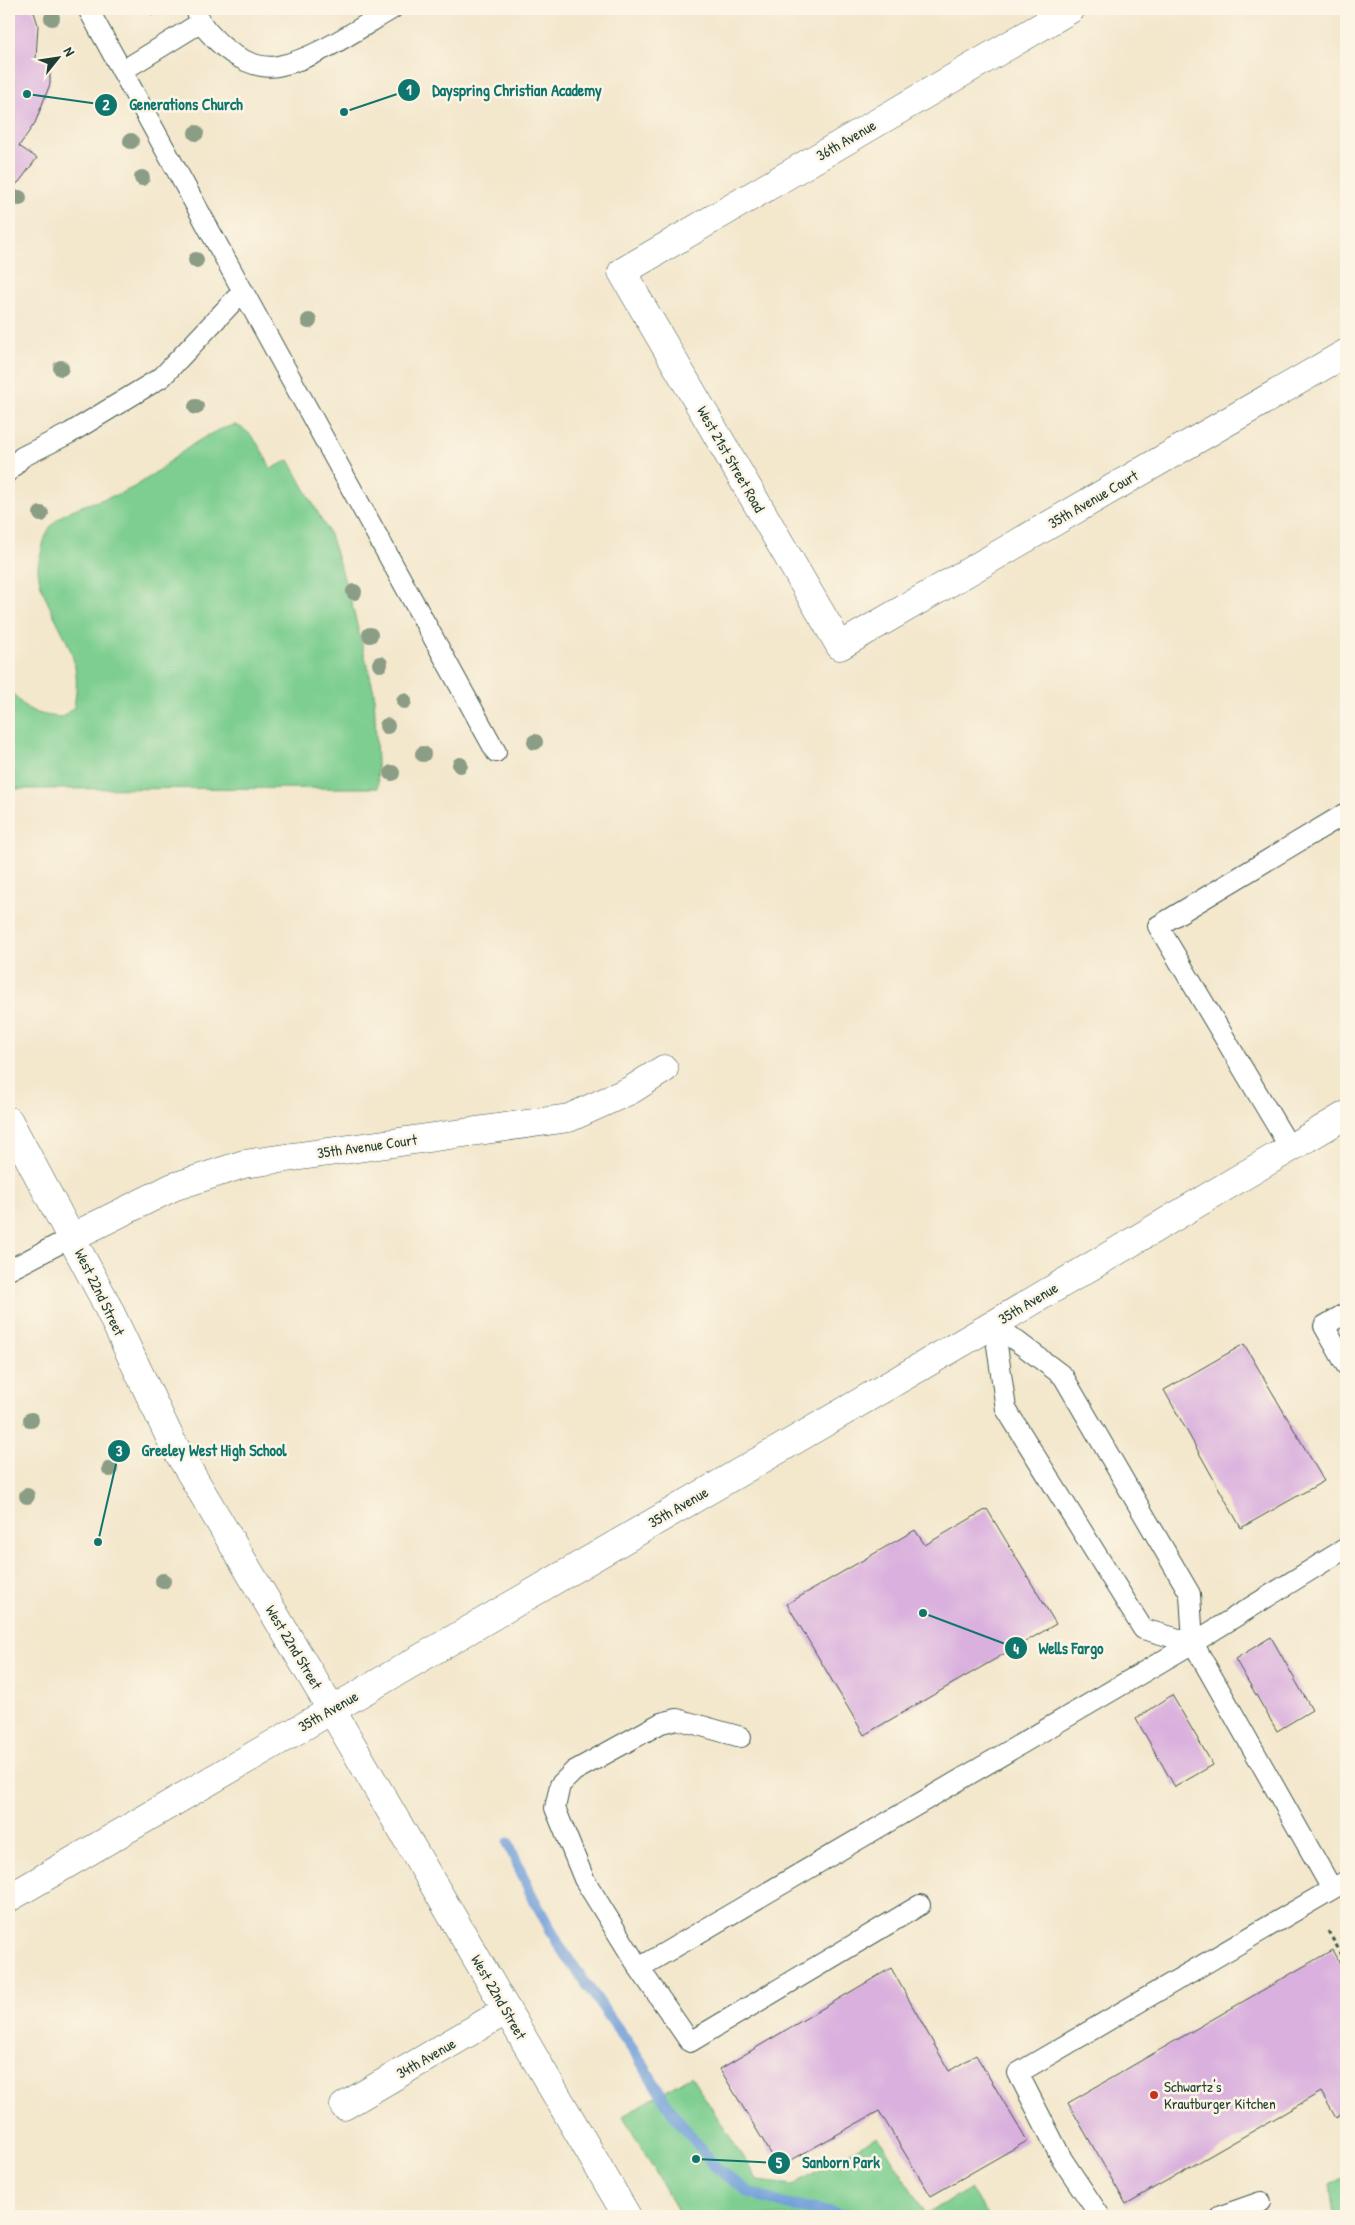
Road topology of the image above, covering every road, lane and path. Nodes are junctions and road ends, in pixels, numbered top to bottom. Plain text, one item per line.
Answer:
1 (88, 9) edge
2 (155, 9) edge
3 (392, 9) edge
4 (1071, 9) edge
5 (152, 15) dead end
6 (198, 16) edge
7 (122, 70) junction
8 (622, 272) joint
9 (243, 291) junction
10 (1346, 353) edge
11 (9, 471) edge
12 (840, 646) joint
13 (496, 752) dead end
14 (1346, 812) edge
15 (664, 1069) dead end
16 (1346, 1115) edge
17 (9, 1121) edge
18 (1290, 1148) junction
19 (72, 1237) junction
20 (9, 1270) edge
21 (1346, 1314) edge
22 (994, 1324) junction
23 (1346, 1364) edge
24 (1346, 1548) edge
25 (1192, 1643) junction
26 (331, 1709) junction
27 (741, 1737) dead end
28 (1339, 1885) edge
29 (9, 1898) edge
30 (920, 1905) dead end
31 (1328, 1931) dead end
32 (1346, 1962) edge
33 (639, 1968) junction
34 (507, 2010) junction
35 (344, 2106) dead end
36 (1261, 2202) dead end
37 (627, 2216) edge
38 (1100, 2216) edge
39 (1221, 2216) edge

1 - 7 lane
2 - 5 path
3 - 6 lane
4 - 8 street, 36th Avenue
6 - 7 lane
7 - 9 lane
8 - 12 street, West 21st Street Road
9 - 11 lane
9 - 13 lane
10 - 12 street, 35th Avenue Court
14 - 18 lane
15 - 19 street, 35th Avenue Court
16 - 18 street, 35th Avenue
17 - 19 street, West 22nd Street
18 - 22 street, 35th Avenue
19 - 20 lane
19 - 26 street, West 22nd Street
21 - 23 lane
22 - 25 lane
22 - 25 lane
22 - 26 street, 35th Avenue
24 - 25 lane
25 - 28 lane
25 - 33 lane
26 - 29 street, 35th Avenue
26 - 34 street, West 22nd Street
27 - 33 lane
28 - 38 lane
30 - 33 lane
31 - 32 path
34 - 35 street, 34th Avenue
34 - 37 street, West 22nd Street
36 - 39 lane

